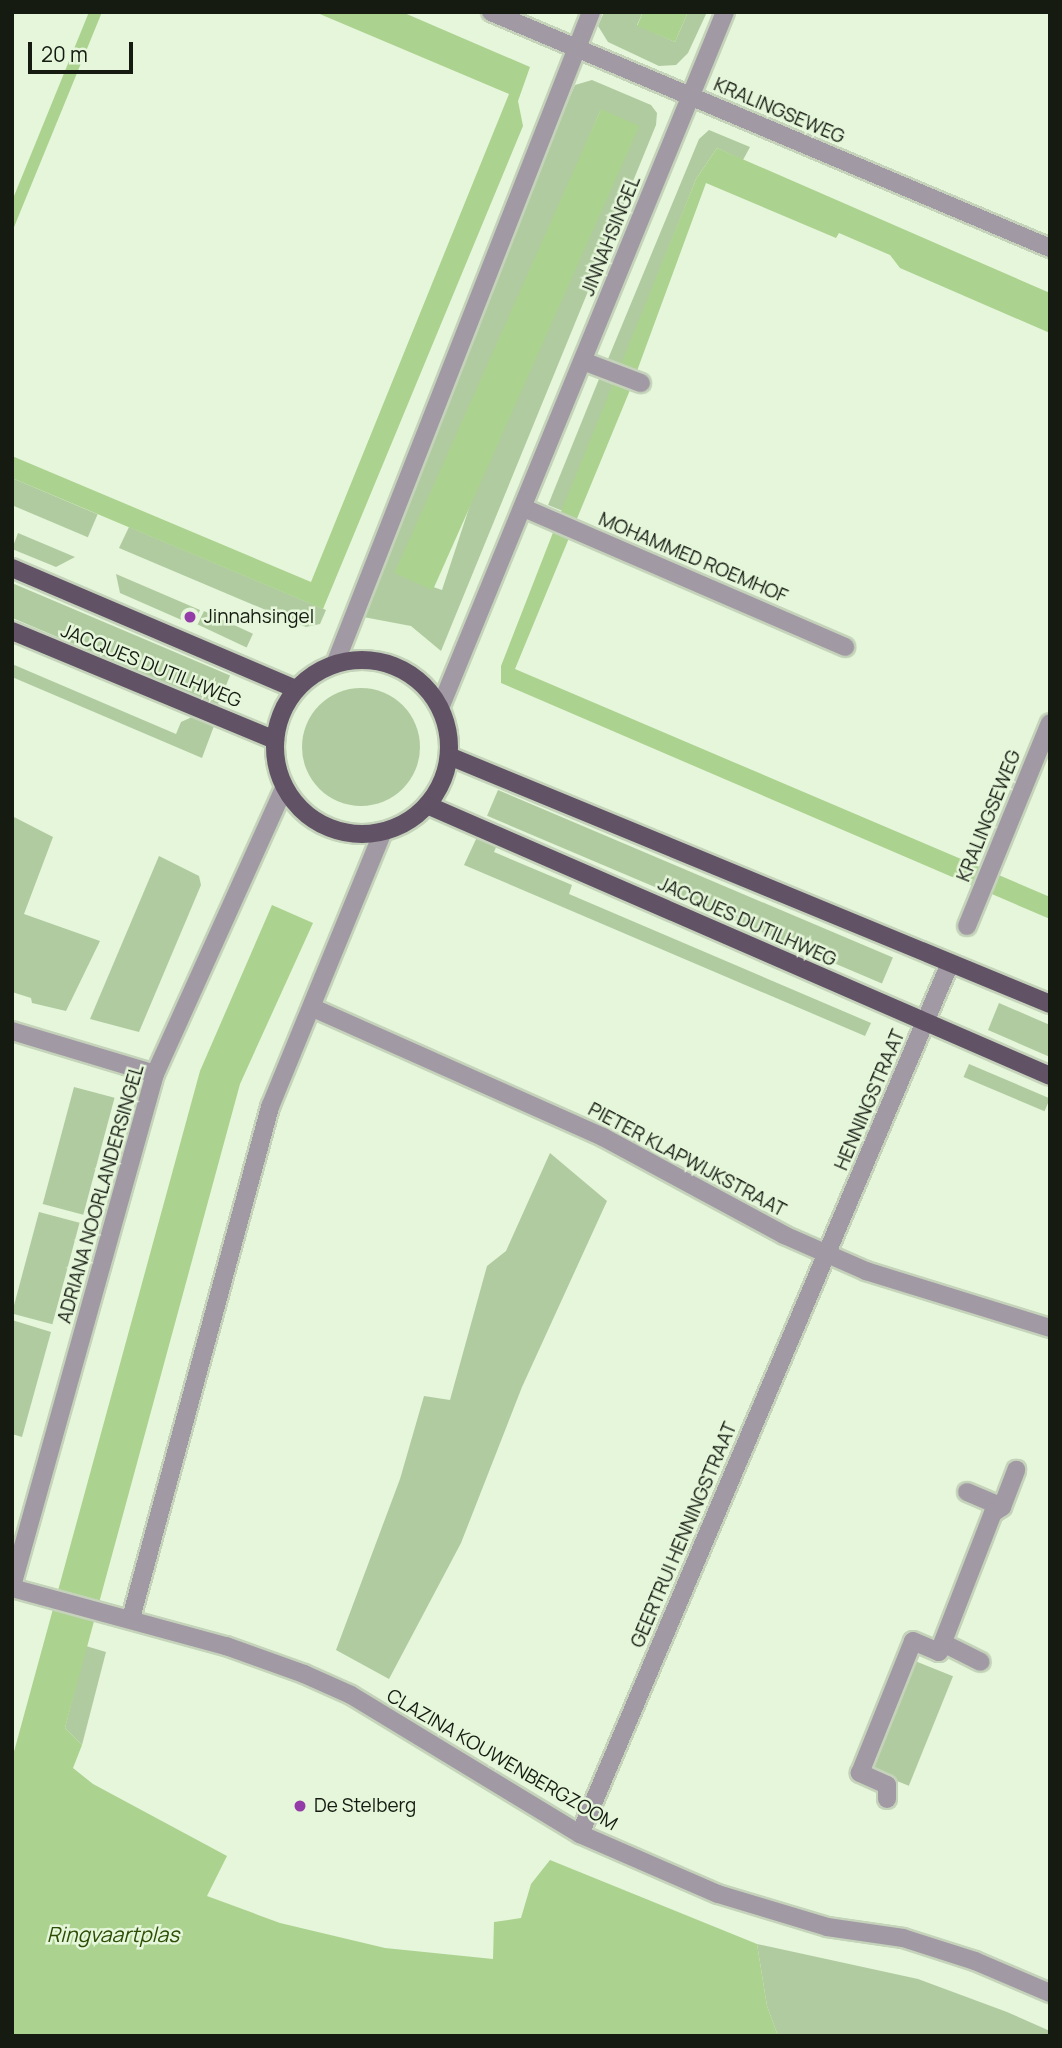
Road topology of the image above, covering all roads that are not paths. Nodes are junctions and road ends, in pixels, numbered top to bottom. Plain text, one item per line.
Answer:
1 (491, 12) edge
2 (591, 12) edge
3 (725, 12) edge
4 (576, 48) junction
5 (691, 96) junction
6 (1050, 248) edge
7 (583, 361) junction
8 (631, 379) dead end
9 (524, 508) junction
10 (12, 568) edge
11 (12, 631) edge
12 (845, 647) dead end
13 (335, 664) junction
14 (296, 690) junction
15 (440, 708) junction
16 (1050, 723) edge
17 (275, 740) junction
18 (449, 755) junction
19 (284, 788) junction
20 (427, 805) junction
21 (383, 832) junction
22 (967, 926) dead end
23 (950, 963) junction
24 (1050, 1004) edge
25 (313, 1008) junction
26 (925, 1023) junction
27 (12, 1031) edge
28 (155, 1074) junction
29 (1050, 1076) edge
30 (827, 1253) junction
31 (1050, 1328) edge
32 (1016, 1470) dead end
33 (967, 1492) dead end
34 (1002, 1507) junction
35 (12, 1587) edge
36 (131, 1618) junction
37 (943, 1643) junction
38 (981, 1662) dead end
39 (887, 1799) dead end
40 (580, 1834) junction
41 (1050, 1993) edge

1 - 4 street, KRALINGSEWEG
2 - 4 street
3 - 5 street, JINNAHSINGEL
4 - 5 street, KRALINGSEWEG
4 - 13 street
5 - 6 street, KRALINGSEWEG
5 - 7 street, JINNAHSINGEL
7 - 8 street
7 - 9 street, JINNAHSINGEL
9 - 12 street, MOHAMMED ROEMHOF
9 - 15 street, JINNAHSINGEL
10 - 14 main road, JACQUES DUTILHWEG
11 - 17 main road, JACQUES DUTILHWEG
13 - 14 main road
13 - 15 main road
14 - 17 main road
15 - 18 main road
16 - 22 street, KRALINGSEWEG
17 - 19 main road
18 - 20 main road
18 - 23 main road, JACQUES DUTILHWEG
19 - 21 main road
19 - 28 street, ADRIANA NOORLANDERSINGEL
20 - 21 main road
20 - 26 main road, JACQUES DUTILHWEG
21 - 25 street
23 - 24 main road, JACQUES DUTILHWEG
23 - 26 street, HENNINGSTRAAT
25 - 30 street, PIETER KLAPWIJKSTRAAT
25 - 36 street
26 - 29 main road, JACQUES DUTILHWEG
26 - 30 street, HENNINGSTRAAT
27 - 28 street
28 - 35 street, ADRIANA NOORLANDERSINGEL
30 - 31 street, PIETER KLAPWIJKSTRAAT
30 - 40 street, GEERTRUI HENNINGSTRAAT
32 - 34 street
33 - 34 street
34 - 37 street
35 - 36 street, CLAZINA KOUWENBERGZOOM
36 - 40 street, CLAZINA KOUWENBERGZOOM
37 - 38 street
37 - 39 street
40 - 41 street, CLAZINA KOUWENBERGZOOM

